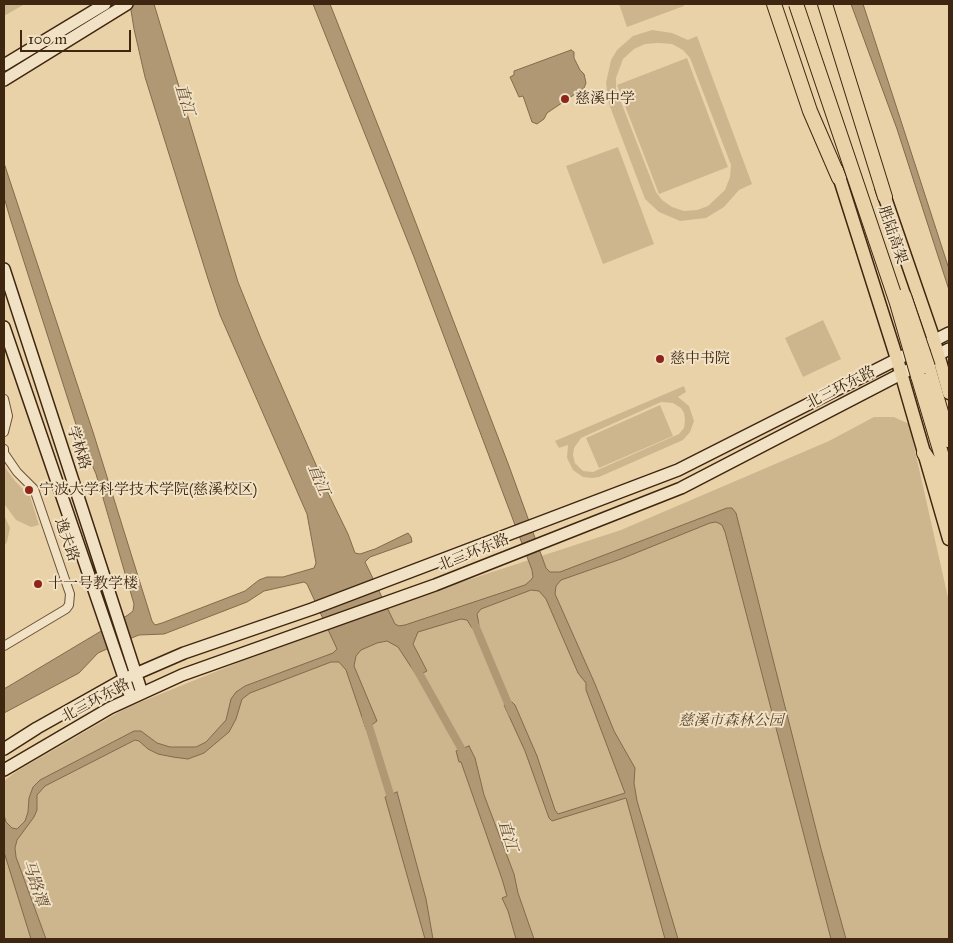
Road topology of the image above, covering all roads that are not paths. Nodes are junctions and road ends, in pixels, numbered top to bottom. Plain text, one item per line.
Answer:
1 (105, 4) edge
2 (127, 4) edge
3 (774, 4) edge
4 (781, 4) edge
5 (796, 4) edge
6 (806, 4) edge
7 (818, 4) edge
8 (825, 4) edge
9 (4, 65) edge
10 (4, 80) edge
11 (839, 178) junction
12 (885, 197) junction
13 (4, 269) edge
14 (4, 327) edge
15 (949, 333) edge
16 (934, 340) junction
17 (944, 352) edge
18 (898, 359) junction
19 (902, 374) junction
20 (949, 393) edge
21 (4, 399) edge
22 (4, 432) edge
23 (949, 440) edge
24 (4, 449) edge
25 (924, 453) junction
26 (949, 480) edge
27 (949, 510) edge
28 (949, 539) edge
29 (4, 646) edge
30 (136, 674) junction
31 (124, 679) junction
32 (142, 693) junction
33 (131, 698) junction
34 (4, 749) edge
35 (5, 769) edge

1 - 9 main road
2 - 10 main road
3 - 11 highway
4 - 11 main road
5 - 26 highway, 胜陆高架, bridge
6 - 23 highway, 胜陆高架, bridge
7 - 12 main road
8 - 12 highway
11 - 18 main road
12 - 16 main road
13 - 30 main road, 学林路
14 - 31 main road, 学林路
15 - 16 main road, 北三环东路
16 - 17 main road
16 - 18 main road, 北三环东路
17 - 19 main road, 北三环东路
17 - 20 main road
18 - 19 main road
18 - 30 main road, 北三环东路
19 - 25 main road
19 - 32 main road, 北三环东路
21 - 22 street
24 - 29 street, 逸夫路
25 - 27 highway
25 - 28 main road
30 - 31 main road, 北三环东路
30 - 32 main road, 学林路
31 - 33 main road, 学林路
31 - 34 main road, 北三环东路
32 - 33 main road, 北三环东路
33 - 35 main road, 北三环东路

